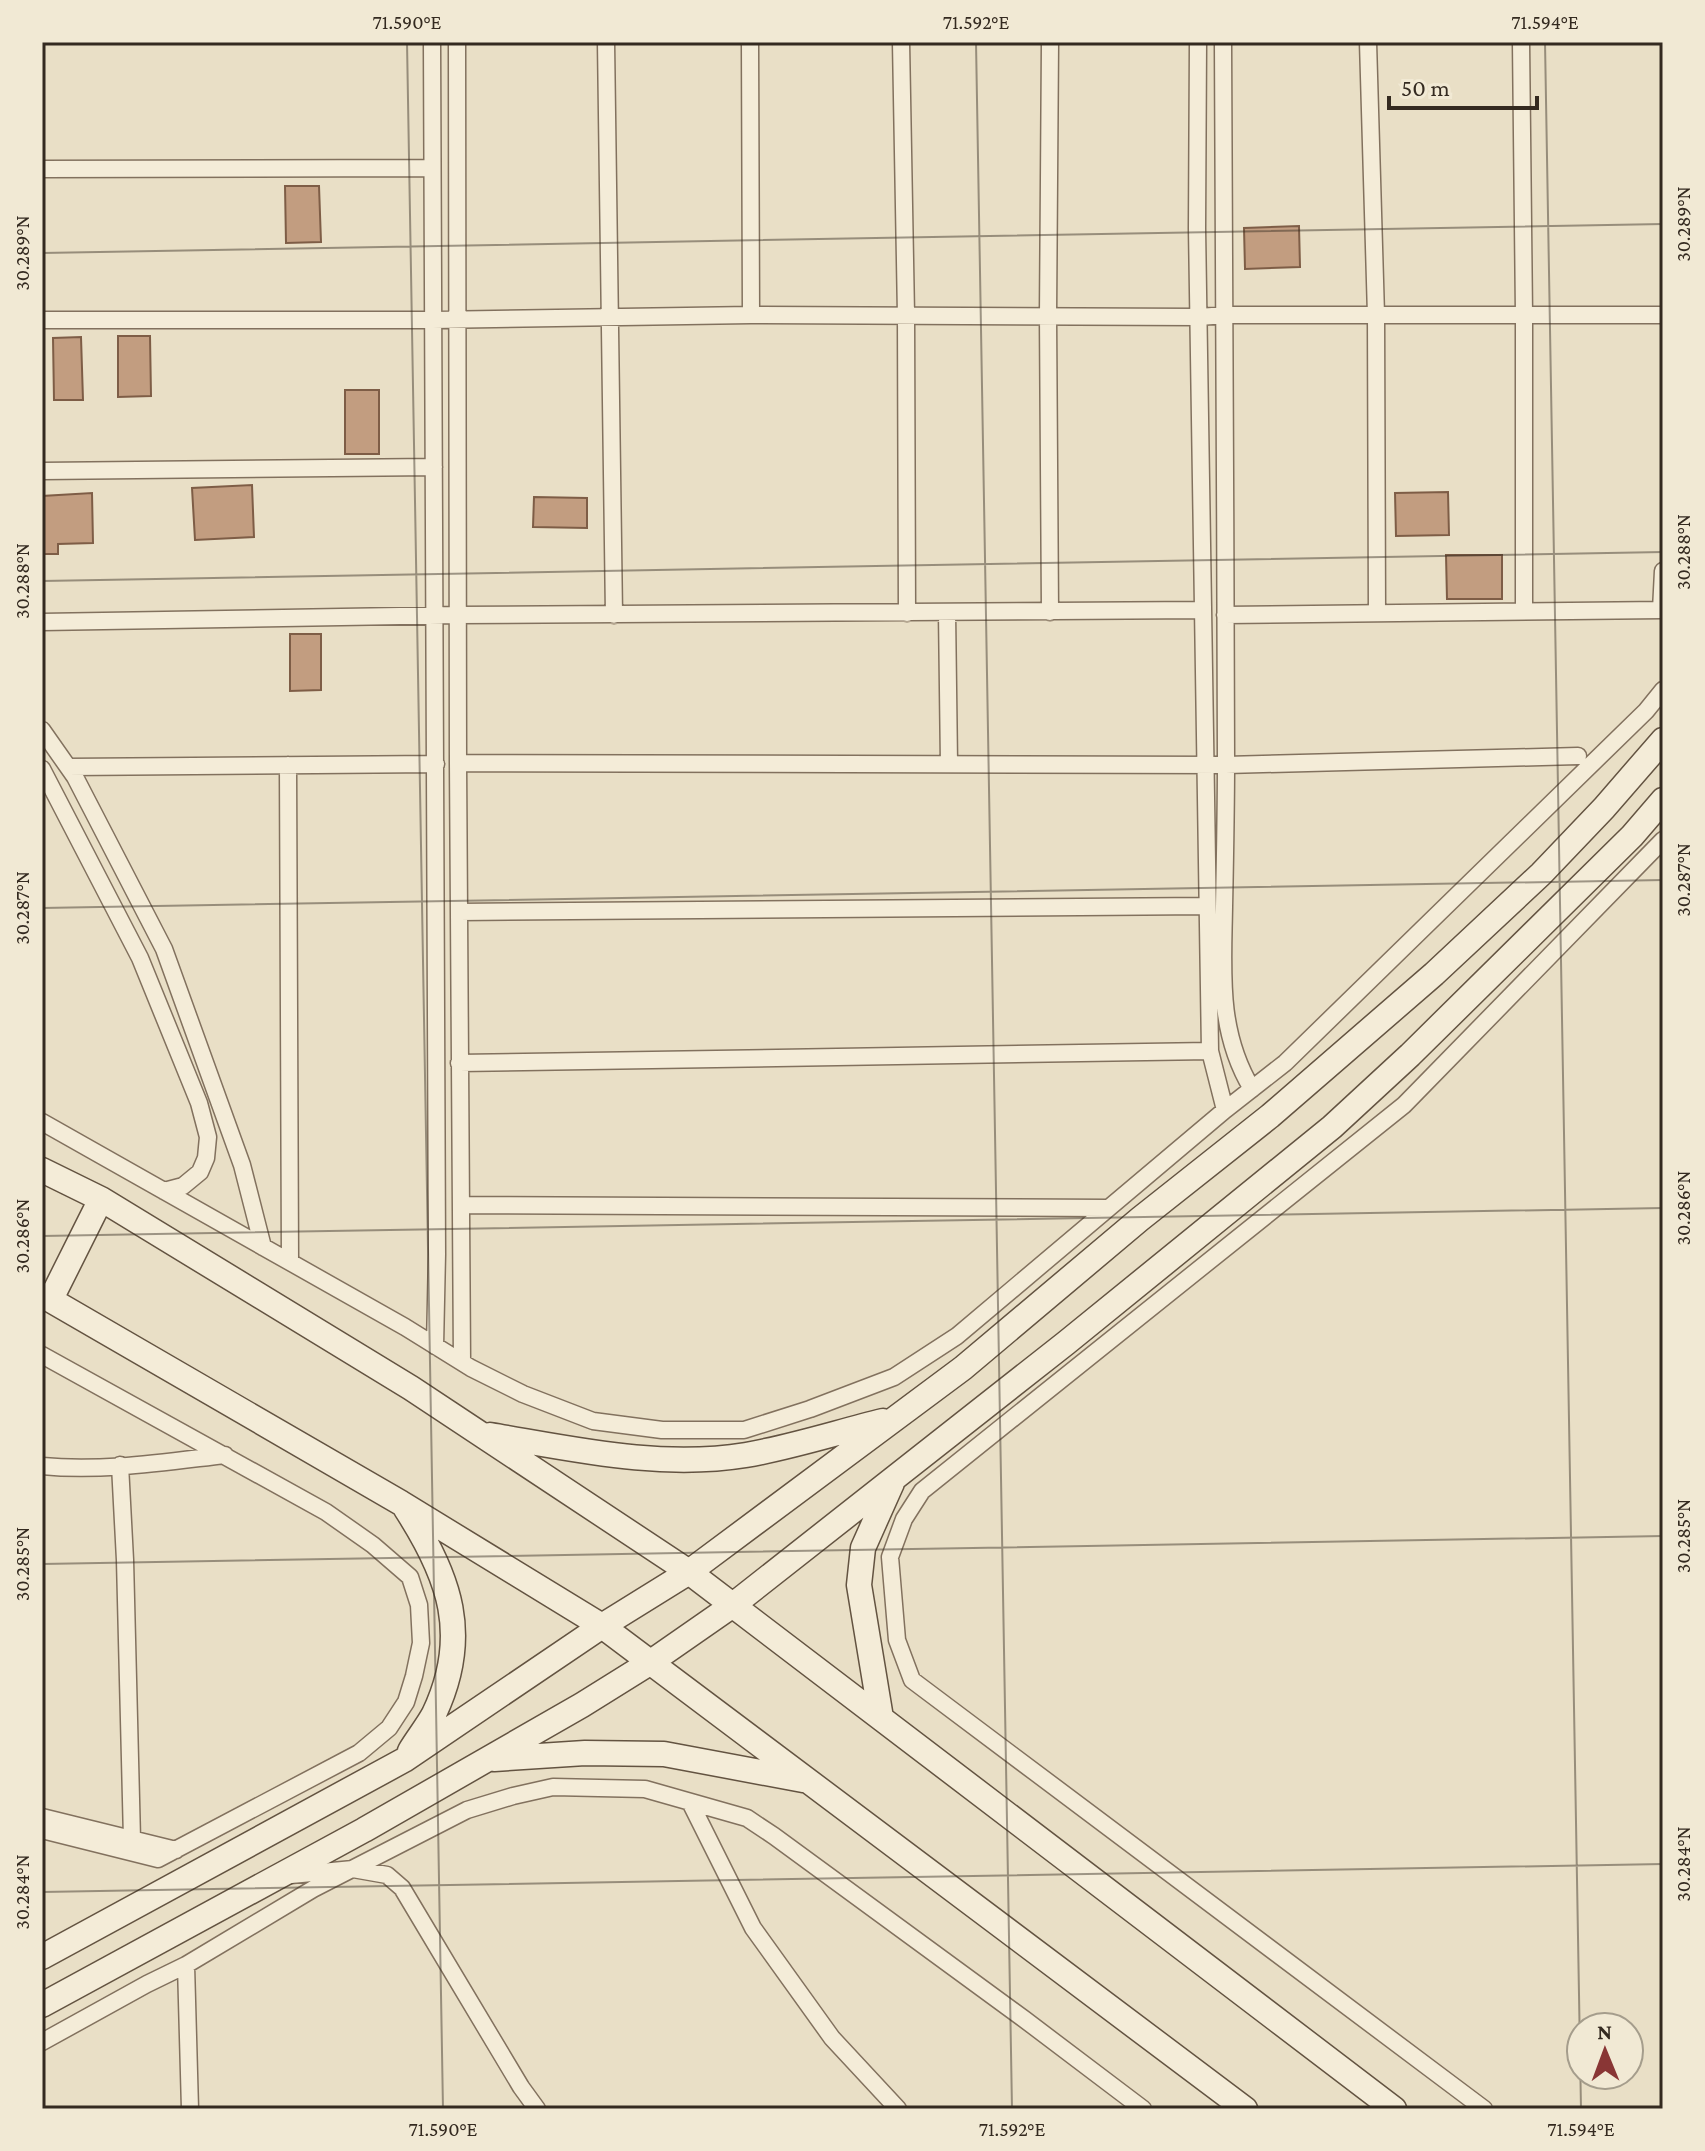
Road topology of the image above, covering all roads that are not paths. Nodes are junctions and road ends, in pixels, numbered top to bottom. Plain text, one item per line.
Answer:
1 (432, 42) edge
2 (457, 42) edge
3 (606, 42) edge
4 (750, 42) edge
5 (901, 42) edge
6 (1050, 42) edge
7 (1198, 42) edge
8 (1223, 42) edge
9 (1368, 42) edge
10 (1521, 42) edge
11 (432, 168) junction
12 (42, 169) edge
13 (751, 315) junction
14 (906, 315) junction
15 (1226, 315) junction
16 (1376, 315) junction
17 (1524, 315) junction
18 (1663, 315) edge
19 (1048, 316) junction
20 (610, 317) junction
21 (1199, 317) junction
22 (458, 318) junction
23 (42, 320) edge
24 (433, 320) junction
25 (434, 467) junction
26 (42, 471) edge
27 (1663, 571) edge
28 (1203, 610) junction
29 (1662, 610) edge
30 (1524, 611) junction
31 (947, 612) junction
32 (1050, 612) junction
33 (907, 613) junction
34 (1377, 613) junction
35 (458, 615) junction
36 (614, 615) junction
37 (1225, 615) junction
38 (435, 616) junction
39 (42, 622) edge
40 (1663, 690) edge
41 (42, 730) edge
42 (1663, 740) edge
43 (1578, 756) dead end
44 (458, 763) junction
45 (436, 764) junction
46 (949, 764) junction
47 (288, 765) junction
48 (1205, 765) junction
49 (1226, 765) junction
50 (68, 767) junction
51 (42, 769) edge
52 (1663, 800) edge
53 (1663, 840) edge
54 (1207, 906) junction
55 (459, 912) junction
56 (1210, 1051) junction
57 (459, 1063) junction
58 (1252, 1089) junction
59 (1225, 1110) junction
60 (42, 1122) edge
61 (42, 1170) edge
62 (164, 1191) junction
63 (101, 1199) junction
64 (461, 1205) junction
65 (1108, 1208) junction
66 (263, 1247) junction
67 (290, 1262) junction
68 (46, 1297) edge
69 (435, 1346) junction
70 (42, 1355) edge
71 (462, 1362) junction
72 (896, 1417) junction
73 (480, 1433) junction
74 (225, 1455) junction
75 (120, 1465) junction
76 (42, 1466) edge
77 (895, 1478) junction
78 (401, 1503) junction
79 (689, 1572) junction
80 (733, 1605) junction
81 (602, 1626) junction
82 (651, 1662) junction
83 (881, 1718) junction
84 (488, 1759) junction
85 (404, 1760) junction
86 (809, 1781) junction
87 (690, 1802) junction
88 (42, 1817) edge
89 (42, 1830) edge
90 (132, 1839) junction
91 (176, 1850) junction
92 (353, 1869) junction
93 (281, 1876) junction
94 (42, 1957) edge
95 (186, 1965) junction
96 (42, 2005) edge
97 (42, 2042) edge
98 (190, 2109) edge
99 (537, 2109) edge
100 (898, 2109) edge
101 (1143, 2109) edge
102 (1245, 2109) edge
103 (1394, 2109) edge
104 (1484, 2109) edge

1 - 11 street
2 - 22 street
3 - 20 street
4 - 13 street
5 - 14 street
6 - 19 street
7 - 21 street
8 - 15 street
9 - 16 street
10 - 17 street
11 - 12 street
11 - 24 street
13 - 14 street
13 - 20 street
14 - 19 street
14 - 33 street
15 - 16 street
15 - 21 street
15 - 37 street
16 - 17 street
16 - 34 street
17 - 18 street
17 - 30 street
19 - 21 street
19 - 32 street
20 - 22 street
20 - 36 street
21 - 28 street
22 - 24 street
22 - 35 street
23 - 24 street
24 - 25 street
25 - 26 street
25 - 38 street
27 - 29 street
28 - 32 street
28 - 48 street
29 - 30 street
30 - 34 street
31 - 32 street
31 - 33 street
31 - 46 street
33 - 36 street
34 - 37 street
35 - 36 street
35 - 38 street
35 - 44 street
37 - 49 street
38 - 39 street
38 - 45 street
40 - 58 street
41 - 50 street
42 - 72 main road
43 - 49 street
44 - 46 street
44 - 55 street
45 - 47 street
45 - 69 street
46 - 48 street
47 - 50 street
47 - 67 street
48 - 49 street
48 - 54 street
49 - 58 street
50 - 66 street
51 - 62 street
52 - 77 main road
53 - 104 street
54 - 55 street
54 - 56 street
55 - 57 street
56 - 57 street
56 - 59 street
57 - 64 street
58 - 59 street
59 - 65 street
60 - 62 street
61 - 63 main road
62 - 66 street
63 - 68 main road
63 - 73 main road
64 - 65 street
64 - 71 street
65 - 71 street
66 - 67 street
67 - 69 street
68 - 78 main road
69 - 71 street
70 - 74 street
72 - 73 main road
72 - 79 main road
73 - 79 main road
74 - 75 street
74 - 91 street
75 - 76 street
75 - 90 street
77 - 80 main road
77 - 83 main road
78 - 81 main road
78 - 85 main road
79 - 80 main road
79 - 81 main road
80 - 82 main road
80 - 83 main road
81 - 82 main road
81 - 85 main road
82 - 84 main road
82 - 86 main road
83 - 103 main road
84 - 86 main road
84 - 93 main road
85 - 94 main road
86 - 102 main road
87 - 92 street
87 - 100 street
87 - 101 street
88 - 90 street
89 - 91 street
90 - 91 street
92 - 93 street
92 - 95 street
92 - 99 street
93 - 96 main road
95 - 97 street
95 - 98 street

